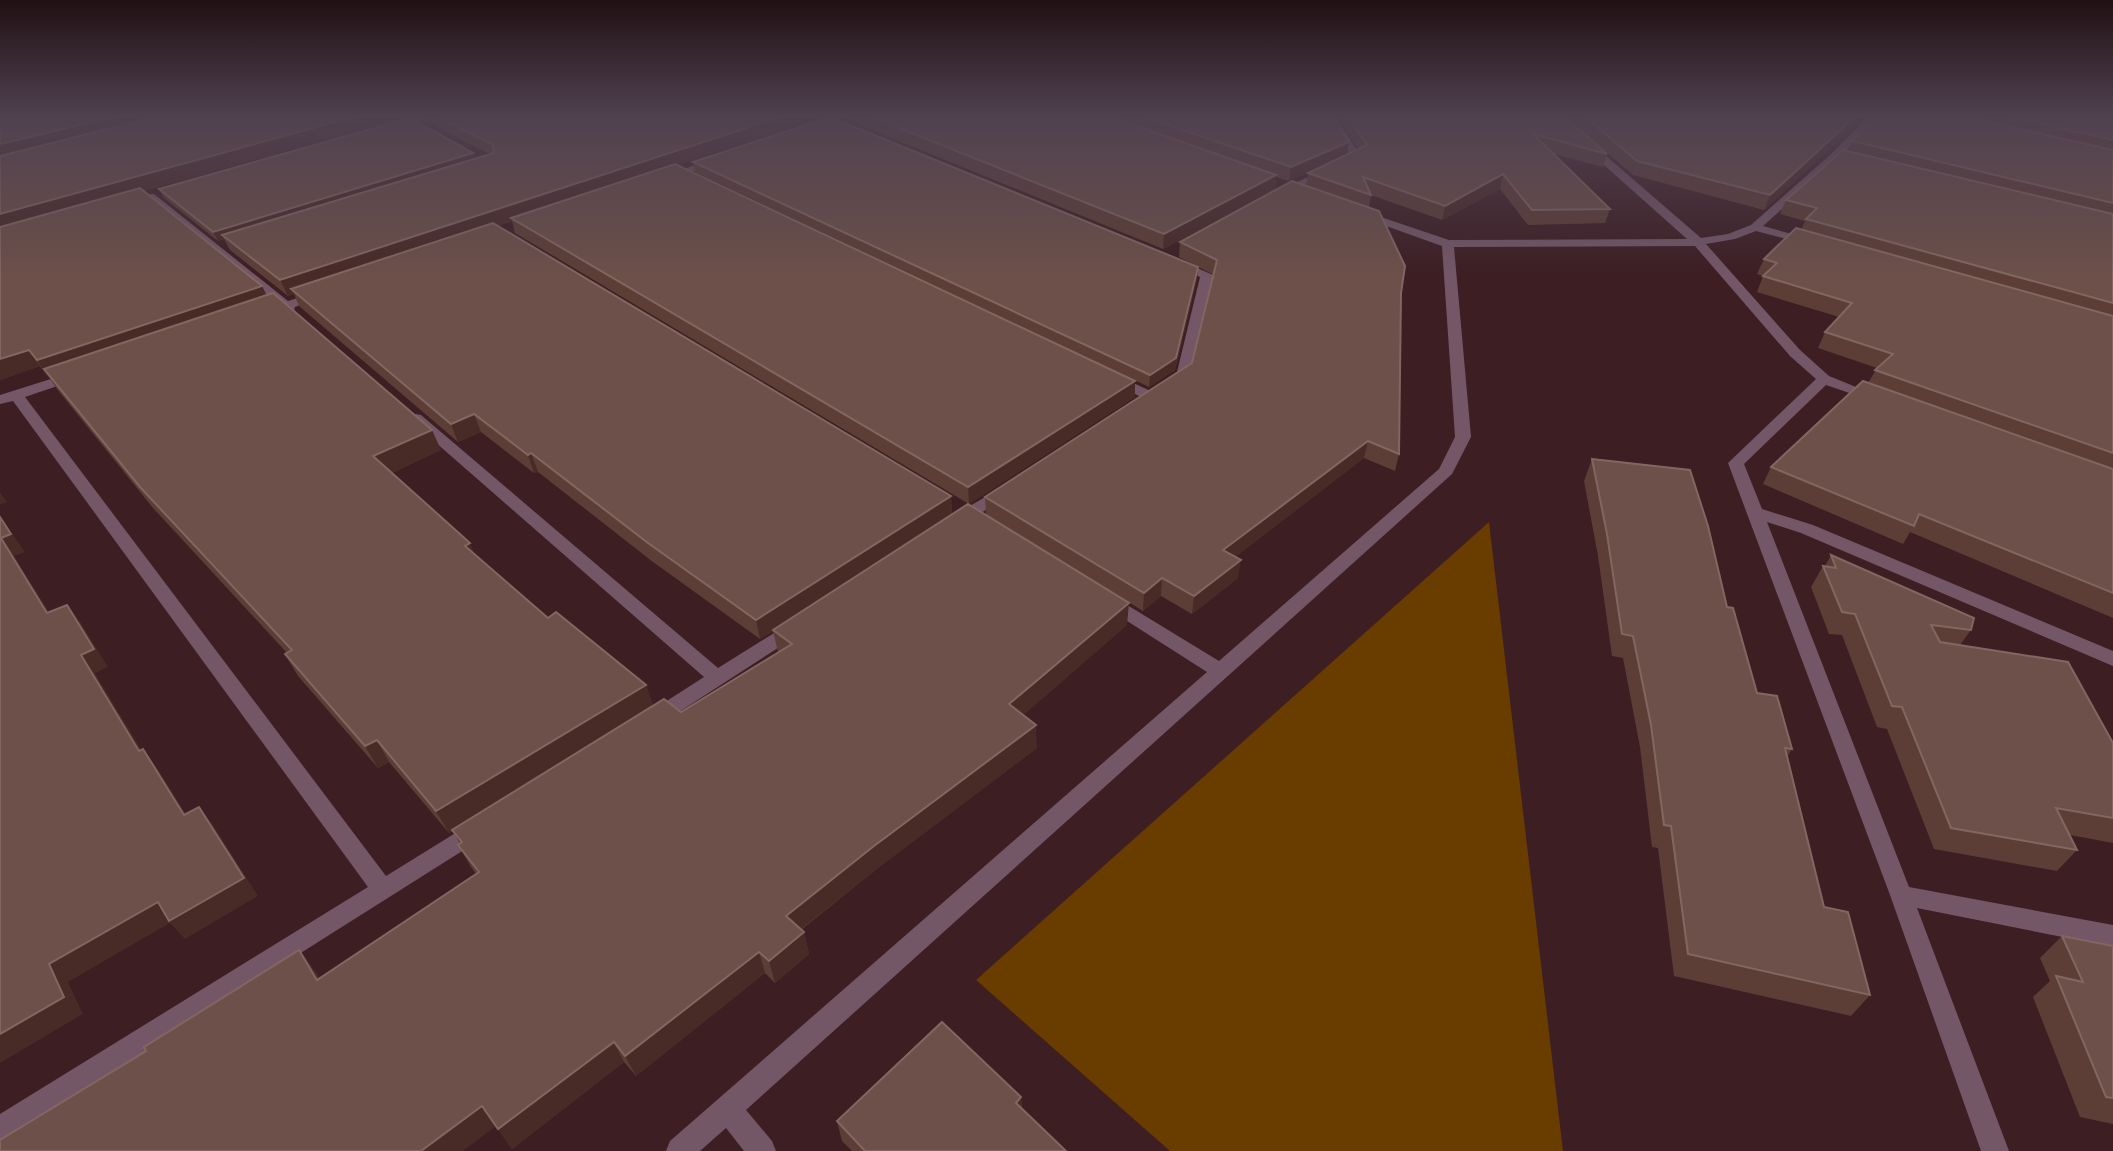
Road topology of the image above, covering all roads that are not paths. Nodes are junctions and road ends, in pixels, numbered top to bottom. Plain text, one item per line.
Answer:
1 (687, 170) edge
2 (1331, 170) edge
3 (1615, 170) edge
4 (1820, 170) edge
5 (680, 172) junction
6 (1264, 179) edge
7 (654, 181) edge
8 (704, 184) edge
9 (1290, 188) junction
10 (150, 196) edge
11 (1316, 198) edge
12 (1266, 201) edge
13 (1342, 207) edge
14 (1755, 227) junction
15 (1698, 242) junction
16 (1448, 244) junction
17 (1822, 246) edge
18 (1174, 251) edge
19 (337, 289) edge
20 (292, 311) junction
21 (248, 319) edge
22 (1101, 372) edge
23 (80, 374) edge
24 (1824, 379) junction
25 (1150, 396) junction
26 (8, 398) edge
27 (1890, 403) edge
28 (402, 406) edge
29 (1128, 411) edge
30 (1014, 485) edge
31 (1756, 513) junction
32 (946, 529) edge
33 (1095, 592) edge
34 (809, 619) edge
35 (2113, 659) edge
36 (1221, 671) junction
37 (718, 679) junction
38 (637, 730) edge
39 (499, 817) edge
40 (383, 889) junction
41 (1901, 895) junction
42 (2113, 936) edge
43 (727, 1109) junction
44 (0, 1129) edge
45 (680, 1151) edge
46 (762, 1151) edge
47 (1994, 1151) edge

1 - 5 street
2 - 9 street
3 - 15 street
4 - 14 street
5 - 7 street
5 - 8 street
6 - 9 street
9 - 11 street
9 - 12 street
10 - 20 street
13 - 16 street
14 - 15 street
14 - 17 street
15 - 16 street
15 - 24 street
16 - 36 street
18 - 25 street
19 - 20 street
20 - 21 street
22 - 25 street
23 - 26 street
24 - 27 street
24 - 31 street
25 - 29 street
26 - 40 street
28 - 37 street
30 - 32 street
31 - 35 street
31 - 41 street
33 - 36 street
34 - 37 street
36 - 43 street
37 - 38 street
39 - 40 street
40 - 44 street
41 - 42 street
41 - 47 street
43 - 45 street
43 - 46 street

